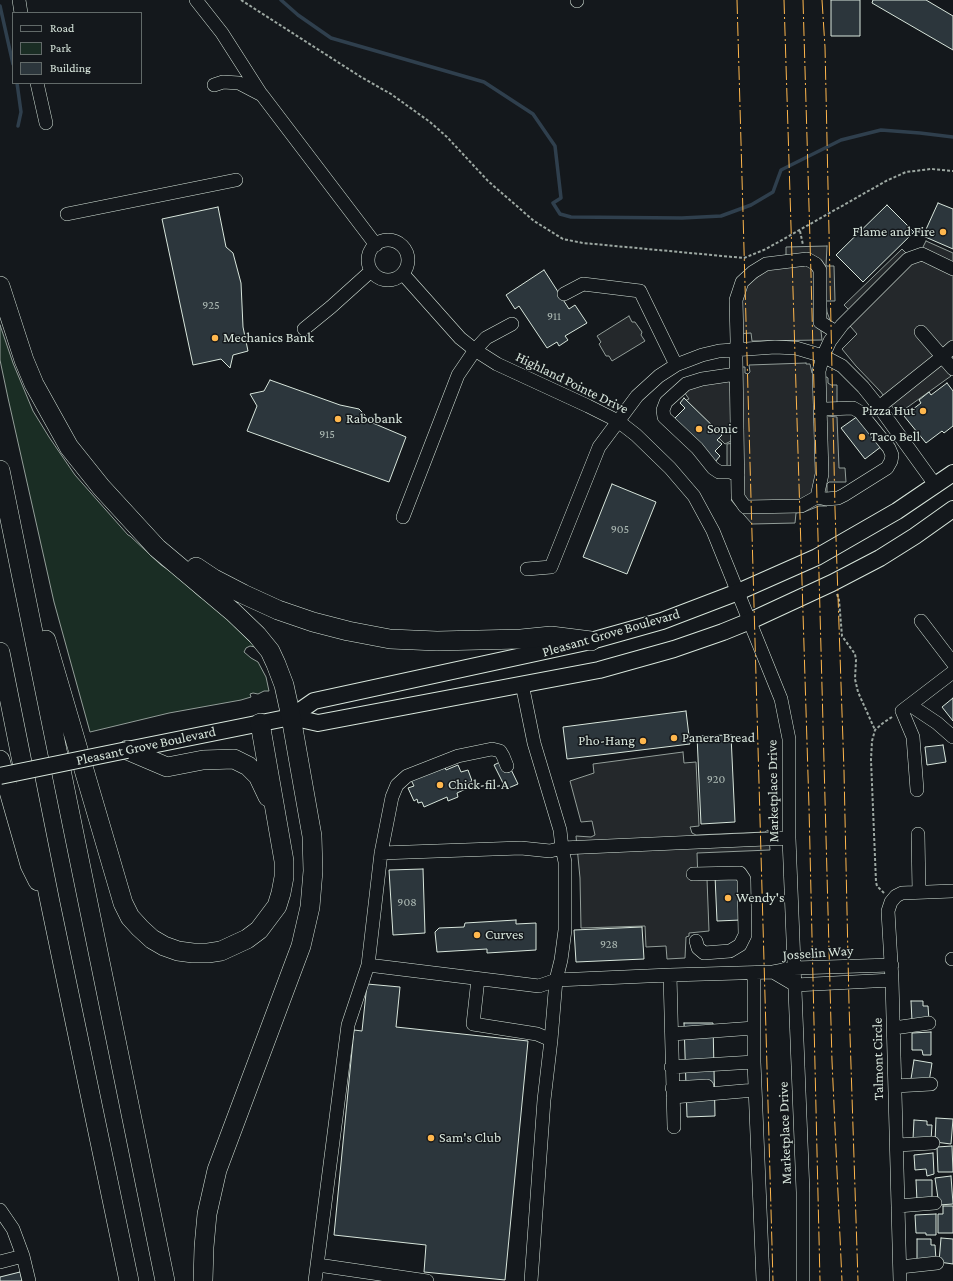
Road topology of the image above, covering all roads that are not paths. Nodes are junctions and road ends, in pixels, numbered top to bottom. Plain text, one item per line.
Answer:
1 (19, 0) edge
2 (196, 0) edge
3 (22, 12) edge
4 (37, 84) edge
5 (214, 84) dead end
6 (262, 95) junction
7 (46, 124) dead end
8 (236, 180) dead end
9 (67, 214) dead end
10 (376, 245) junction
11 (953, 269) edge
12 (371, 271) junction
13 (403, 274) junction
14 (0, 286) edge
15 (564, 294) dead end
16 (512, 324) dead end
17 (304, 329) dead end
18 (836, 332) junction
19 (921, 332) dead end
20 (953, 347) edge
21 (736, 349) junction
22 (475, 350) junction
23 (823, 356) junction
24 (943, 356) junction
25 (676, 365) junction
26 (953, 369) edge
27 (736, 374) junction
28 (879, 407) junction
29 (821, 408) junction
30 (618, 421) junction
31 (953, 473) edge
32 (738, 475) junction
33 (1, 478) edge
34 (936, 486) junction
35 (817, 497) junction
36 (953, 509) edge
37 (403, 517) dead end
38 (137, 526) junction
39 (528, 569) dead end
40 (738, 592) junction
41 (750, 621) junction
42 (921, 622) dead end
43 (591, 641) junction
44 (0, 652) edge
45 (953, 664) edge
46 (953, 672) edge
47 (522, 684) junction
48 (906, 708) junction
49 (291, 717) junction
50 (260, 722) junction
51 (953, 737) edge
52 (127, 750) junction
53 (0, 760) edge
54 (507, 766) dead end
55 (0, 776) edge
56 (916, 790) dead end
57 (275, 816) junction
58 (918, 834) dead end
59 (789, 838) junction
60 (562, 848) junction
61 (381, 853) junction
62 (693, 874) dead end
63 (953, 891) edge
64 (919, 892) junction
65 (50, 902) junction
66 (696, 941) dead end
67 (368, 965) junction
68 (892, 965) junction
69 (794, 968) junction
70 (774, 972) junction
71 (754, 973) junction
72 (670, 975) junction
73 (478, 979) junction
74 (556, 980) junction
75 (892, 980) junction
76 (795, 985) junction
77 (929, 1023) dead end
78 (894, 1028) junction
79 (754, 1032) junction
80 (672, 1037) junction
81 (551, 1040) junction
82 (754, 1066) junction
83 (672, 1071) junction
84 (931, 1084) dead end
85 (755, 1086) junction
86 (895, 1086) junction
87 (673, 1092) junction
88 (674, 1127) dead end
89 (933, 1143) dead end
90 (897, 1145) junction
91 (935, 1203) dead end
92 (898, 1206) junction
93 (0, 1210) edge
94 (23, 1256) junction
95 (0, 1262) edge
96 (937, 1262) dead end
97 (318, 1265) junction
98 (900, 1267) junction
99 (29, 1281) edge
100 (128, 1281) edge
101 (165, 1281) edge
102 (203, 1281) edge
103 (316, 1281) edge
104 (427, 1281) edge
105 (531, 1281) edge
106 (763, 1281) edge
107 (803, 1281) edge
108 (900, 1281) edge

1 - 3 street
2 - 6 street
4 - 7 street
5 - 6 street
6 - 10 street
8 - 9 street
10 - 12 street
10 - 13 street
11 - 18 street
12 - 13 street
12 - 17 street
13 - 22 street, Highland Pointe Drive
14 - 38 highway
15 - 25 street
16 - 22 street
18 - 21 street
18 - 23 street
19 - 24 street
20 - 24 street
21 - 23 street
21 - 25 street
21 - 27 street
22 - 30 street, Highland Pointe Drive
22 - 37 street
23 - 28 street
23 - 29 street
24 - 26 street
24 - 28 street
25 - 30 street
27 - 32 street
27 - 32 street
28 - 34 street
29 - 35 street
29 - 35 street
30 - 39 street
30 - 40 street, Highland Pointe Drive
31 - 34 main road, Pleasant Grove Boulevard
32 - 35 street
33 - 57 highway
33 - 101 highway
34 - 40 main road, Pleasant Grove Boulevard
36 - 41 main road, Pleasant Grove Boulevard
38 - 43 highway
38 - 49 highway
40 - 41 street, Highland Pointe Drive
40 - 43 main road, Pleasant Grove Boulevard
41 - 47 main road, Pleasant Grove Boulevard
41 - 59 street, Marketplace Drive
42 - 45 street
43 - 49 main road, Pleasant Grove Boulevard
44 - 65 highway
46 - 48 street
47 - 49 main road, Pleasant Grove Boulevard
47 - 60 street
48 - 51 street
48 - 56 street
49 - 50 main road, Pleasant Grove Boulevard
49 - 102 highway
50 - 52 main road, Pleasant Grove Boulevard
50 - 57 highway
52 - 55 main road, Pleasant Grove Boulevard, bridge
52 - 57 highway
53 - 65 highway
54 - 61 street
58 - 64 street
59 - 60 street
59 - 69 street, Marketplace Drive
60 - 61 street
60 - 74 street
61 - 67 street
62 - 66 street
63 - 64 street
64 - 68 street, Talmont Circle
65 - 100 highway
67 - 73 street
67 - 97 street
68 - 69 street, Josselin Way
68 - 75 street, Talmont Circle
69 - 70 street, Josselin Way
69 - 76 street, Marketplace Drive
70 - 71 street
70 - 76 street, Josselin Way
71 - 72 street
71 - 79 street
72 - 74 street
72 - 80 street
73 - 74 street
73 - 81 street
74 - 81 street
75 - 76 street
75 - 78 street, Talmont Circle
76 - 107 street, Marketplace Drive
77 - 78 street
78 - 86 street, Talmont Circle
79 - 80 street
79 - 82 street
80 - 83 street
81 - 105 street
82 - 83 street
82 - 85 street
83 - 87 street
84 - 86 street
85 - 87 street
85 - 106 street
86 - 90 street, Talmont Circle
87 - 88 street
89 - 90 street
90 - 92 street, Talmont Circle
91 - 92 street
92 - 98 street, Talmont Circle
93 - 94 street
94 - 95 street
94 - 99 street
96 - 98 street
97 - 103 street
97 - 104 street
98 - 108 street, Talmont Circle

